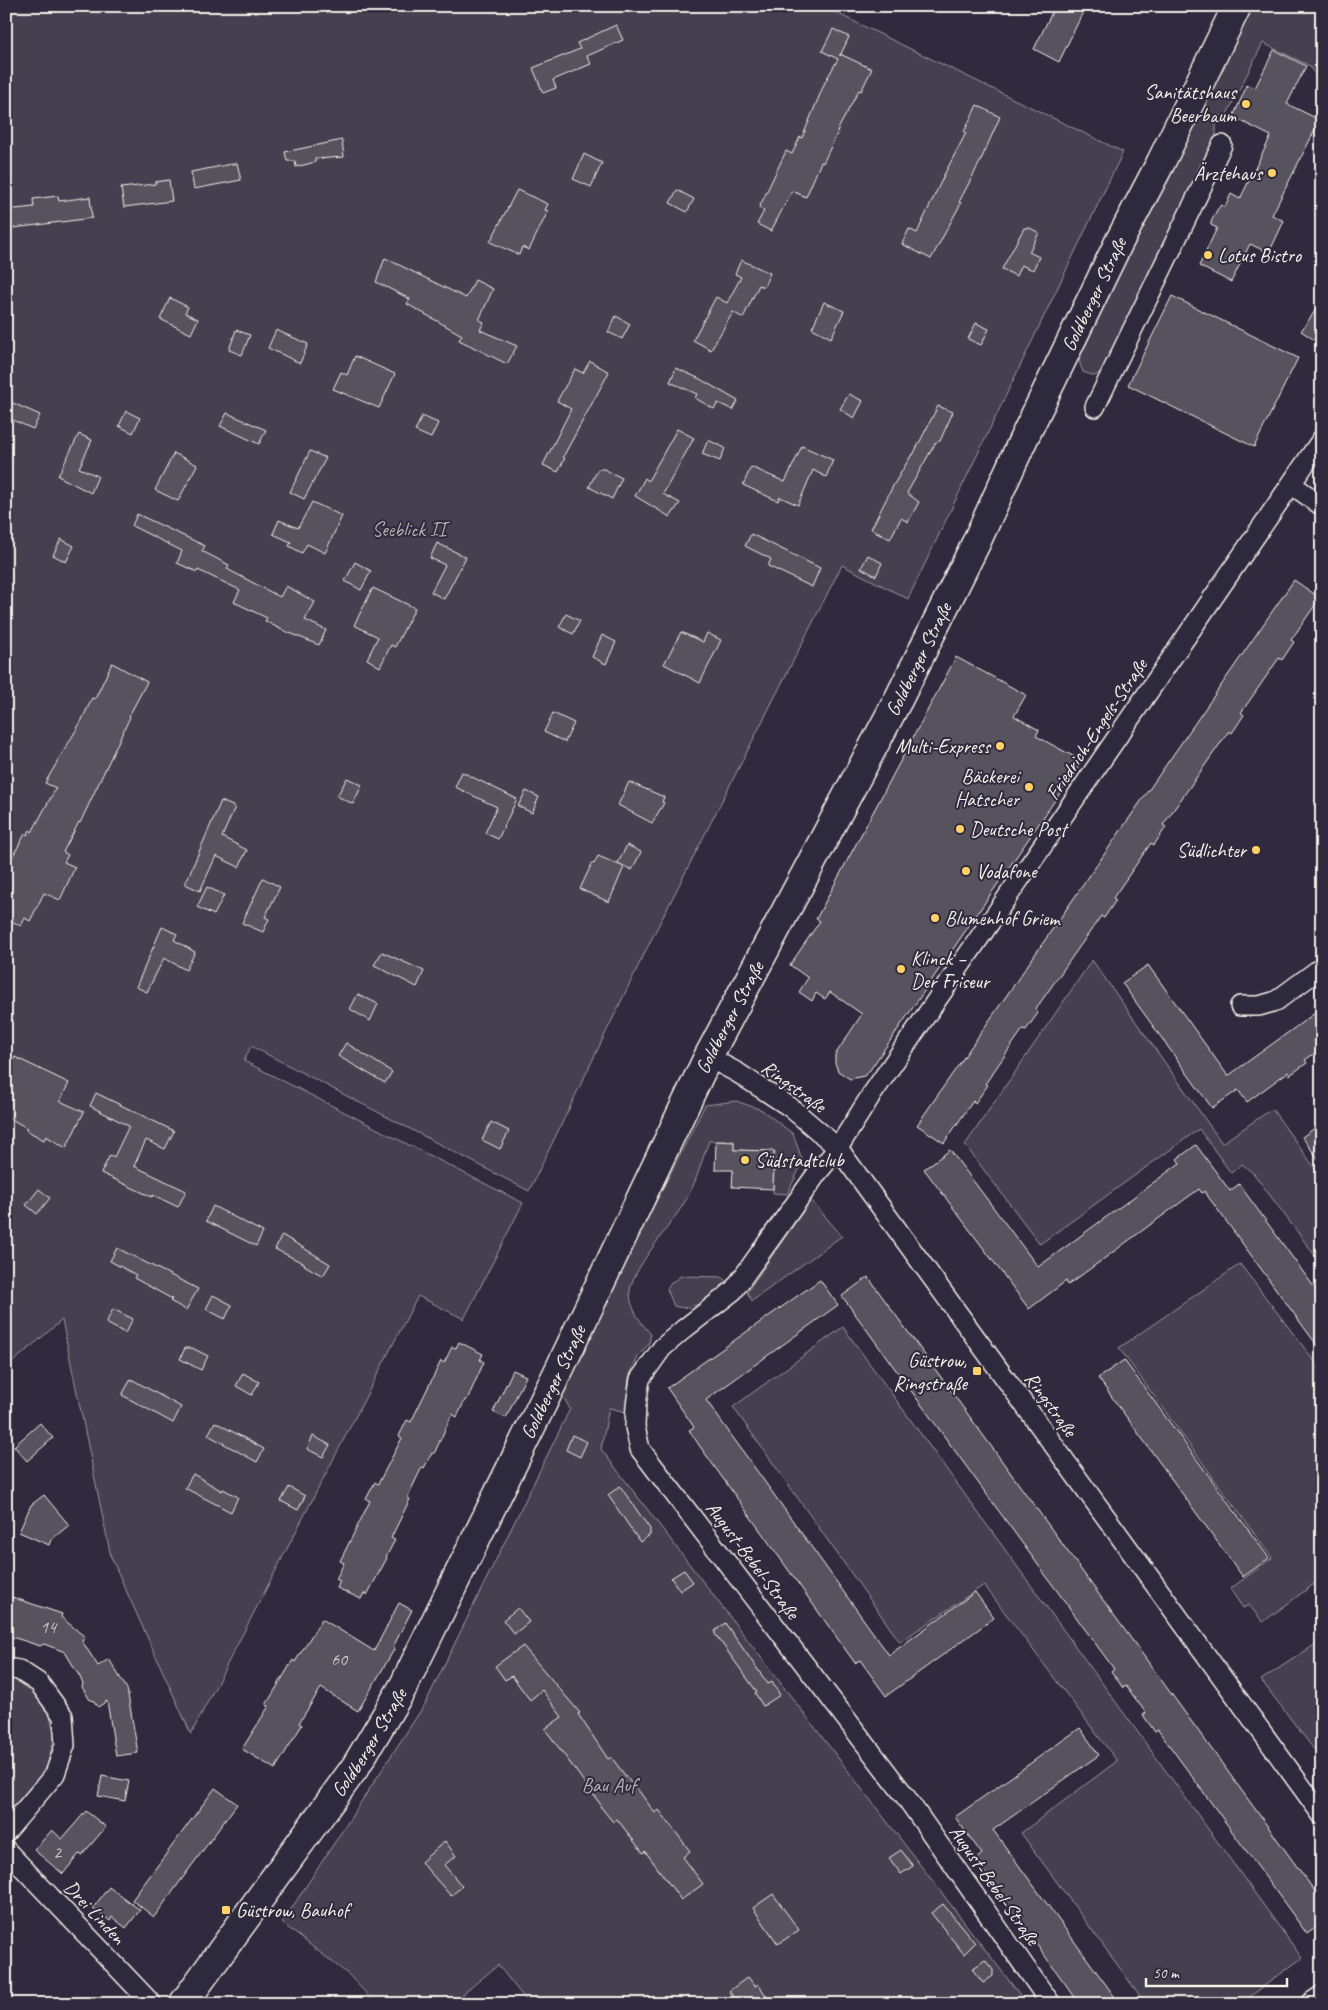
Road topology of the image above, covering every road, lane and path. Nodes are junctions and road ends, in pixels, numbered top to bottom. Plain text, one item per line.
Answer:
1 (1237, 6) edge
2 (1222, 144) dead end
3 (1095, 407) dead end
4 (1322, 439) edge
5 (1291, 484) junction
6 (1322, 506) edge
7 (1322, 967) edge
8 (1240, 1006) dead end
9 (708, 1057) junction
10 (838, 1148) junction
11 (6, 1668) edge
12 (1322, 1815) edge
13 (6, 1832) edge
14 (6, 1850) edge
15 (1322, 1995) edge
16 (152, 2004) edge
17 (183, 2004) edge
18 (1051, 2004) edge
19 (1310, 2004) edge

1 - 9 main road, Goldberger Straße
2 - 3 street
4 - 5 street, Friedrich-Engels-Straße
5 - 6 street
5 - 10 street, Friedrich-Engels-Straße
7 - 8 street
9 - 10 street, Ringstraße
9 - 17 main road, Goldberger Straße
10 - 12 street, Ringstraße
10 - 18 street, August-Bebel-Straße
11 - 13 street
14 - 16 street, Drei Linden
15 - 19 street

